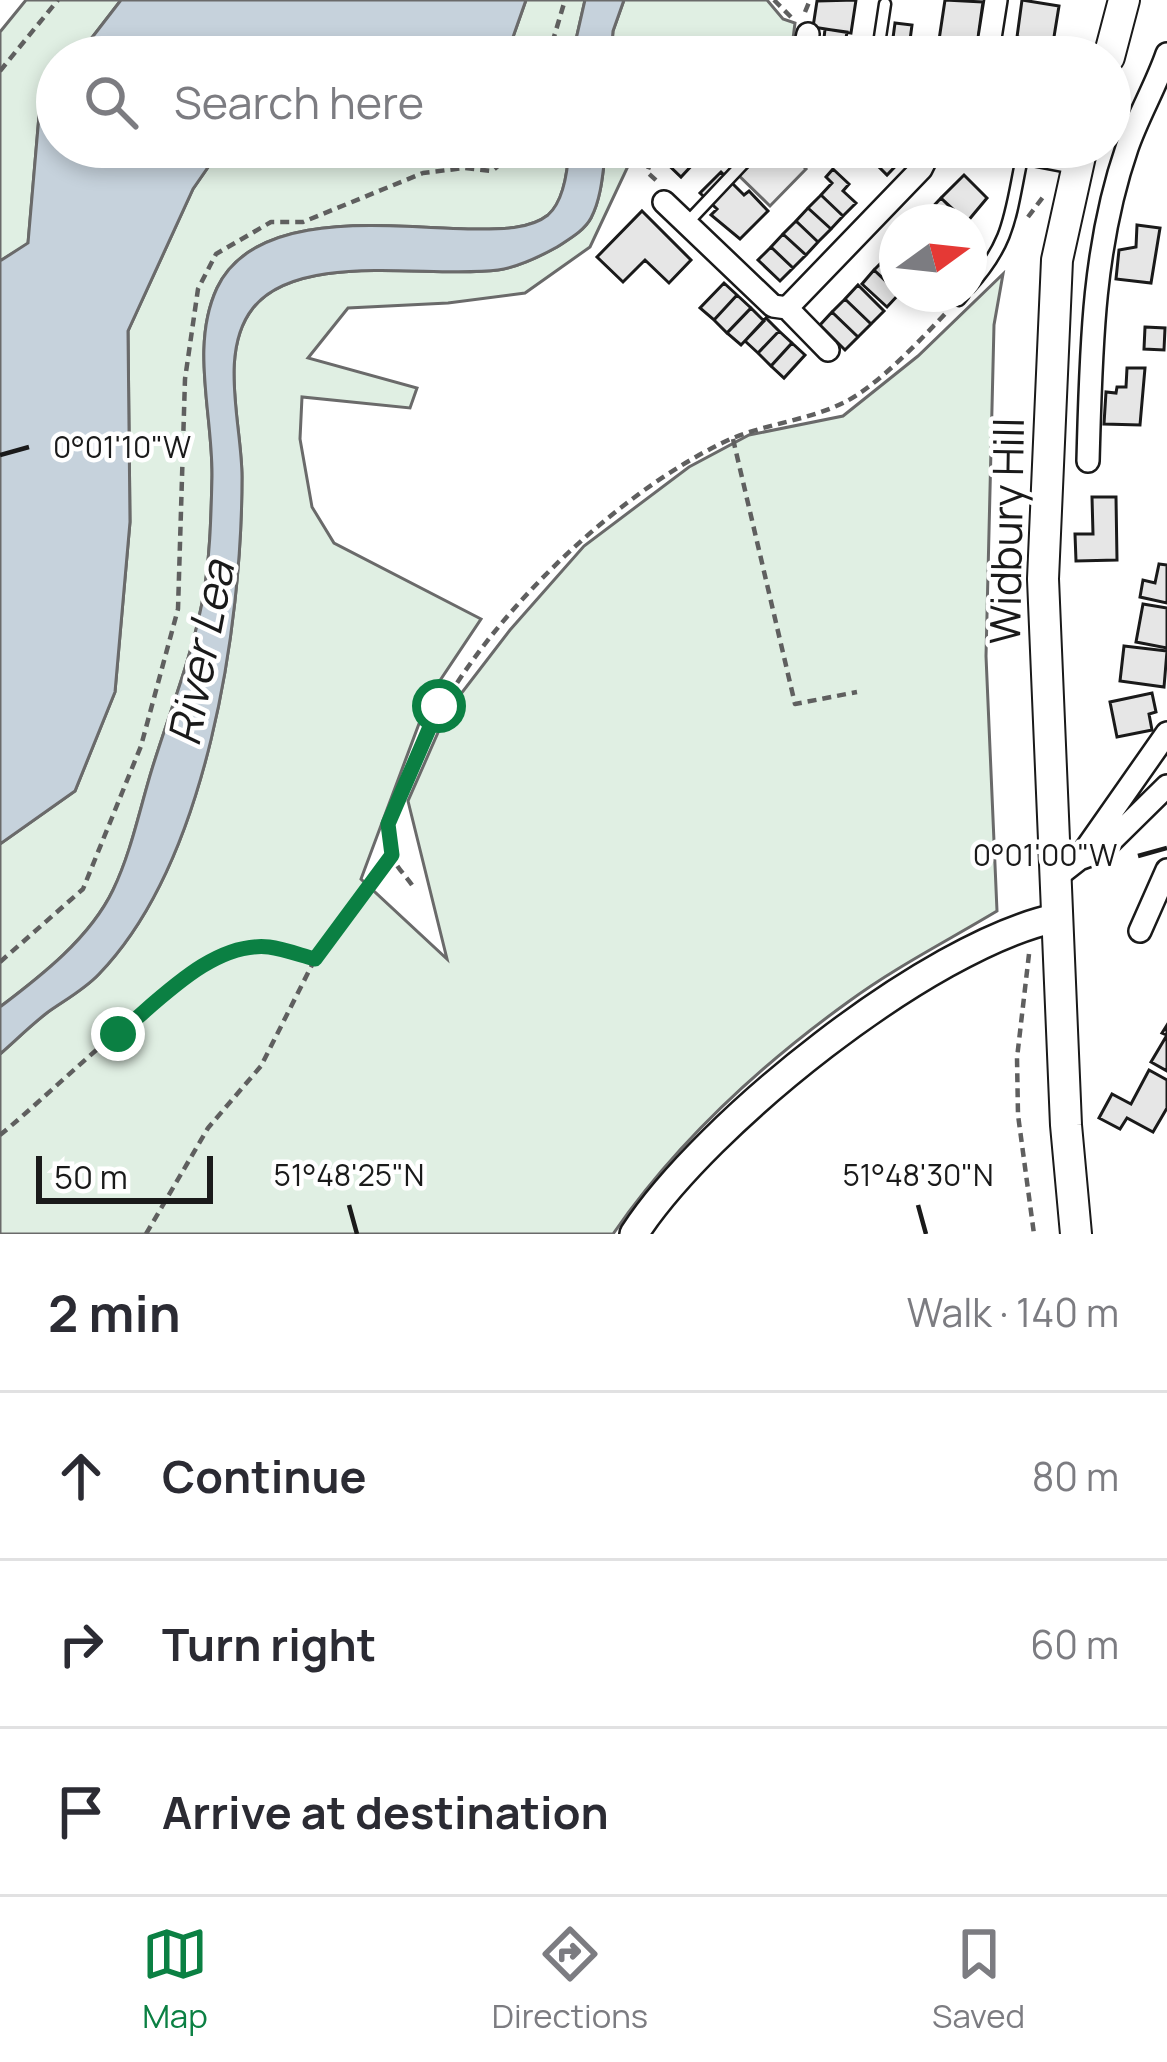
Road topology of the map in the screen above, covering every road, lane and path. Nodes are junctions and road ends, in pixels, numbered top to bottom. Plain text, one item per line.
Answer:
1 (58, 0) edge
2 (565, 0) edge
3 (774, 0) edge
4 (996, 0) edge
5 (1124, 0) edge
6 (885, 4) dead end
7 (554, 36) edge
8 (802, 36) edge
9 (881, 36) edge
10 (990, 36) edge
11 (1115, 36) edge
12 (1167, 54) edge
13 (0, 71) edge
14 (1161, 91) edge
15 (1131, 140) edge
16 (464, 168) edge
17 (464, 168) edge
18 (496, 168) edge
19 (648, 168) edge
20 (739, 168) edge
21 (922, 168) edge
22 (1019, 168) edge
23 (1077, 168) edge
24 (1122, 168) edge
25 (664, 202) joint
26 (686, 224) junction
27 (987, 267) edge
28 (788, 308) junction
29 (947, 312) edge
30 (828, 350) dead end
31 (733, 439) junction
32 (1088, 461) dead end
33 (857, 692) dead end
34 (1167, 733) edge
35 (1167, 786) edge
36 (392, 855) junction
37 (1067, 869) junction
38 (1167, 870) edge
39 (412, 885) dead end
40 (1056, 918) junction
41 (1141, 931) dead end
42 (315, 959) junction
43 (0, 962) edge
44 (0, 1135) edge
45 (146, 1234) edge
46 (634, 1234) edge
47 (1076, 1234) edge

1 - 13 path
2 - 7 path
3 - 8 path
4 - 10 street
5 - 11 main road
6 - 9 lane
12 - 14 street
14 - 15 street
16 - 18 path
17 - 43 path
19 - 25 path
20 - 26 lane
21 - 28 street
22 - 27 lane
23 - 37 main road, Widbury Hill
24 - 32 street
25 - 26 street
26 - 28 street
28 - 30 street
29 - 31 path
31 - 33 path
31 - 36 path
34 - 37 street
35 - 37 street
36 - 39 path
36 - 42 path
37 - 40 main road, Widbury Hill
38 - 41 street
40 - 46 street
40 - 47 main road, Widbury Hill
42 - 44 path
42 - 45 path

